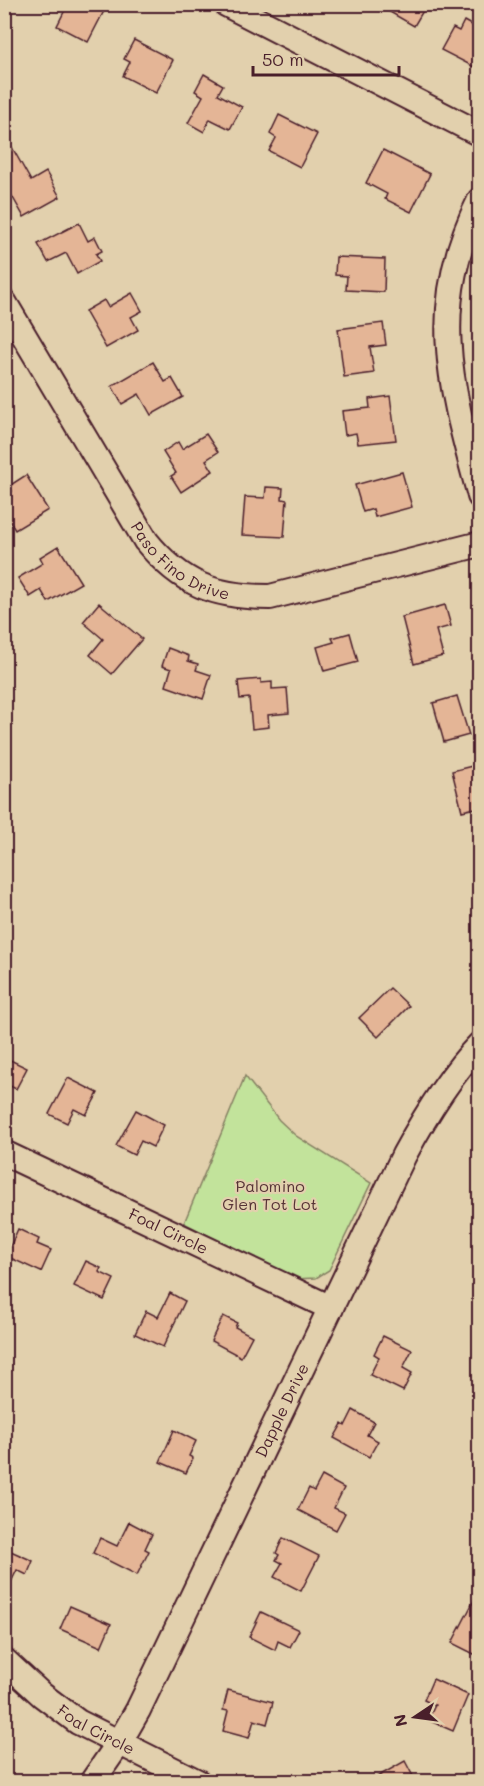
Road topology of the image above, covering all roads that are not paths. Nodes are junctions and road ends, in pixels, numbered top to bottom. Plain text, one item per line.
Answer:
1 (226, 4) edge
2 (480, 134) edge
3 (480, 200) edge
4 (4, 302) edge
5 (480, 496) edge
6 (480, 544) edge
7 (480, 1044) edge
8 (4, 1153) edge
9 (332, 1308) junction
10 (4, 1660) edge
11 (119, 1743) junction
12 (93, 1782) edge
13 (198, 1782) edge

1 - 2 street
3 - 5 street
4 - 6 street, Paso Fino Drive
7 - 9 street, Dapple Drive
8 - 9 street, Foal Circle
9 - 11 street, Dapple Drive
10 - 11 street, Foal Circle
11 - 12 street, Dapple Drive
11 - 13 street, Foal Circle

